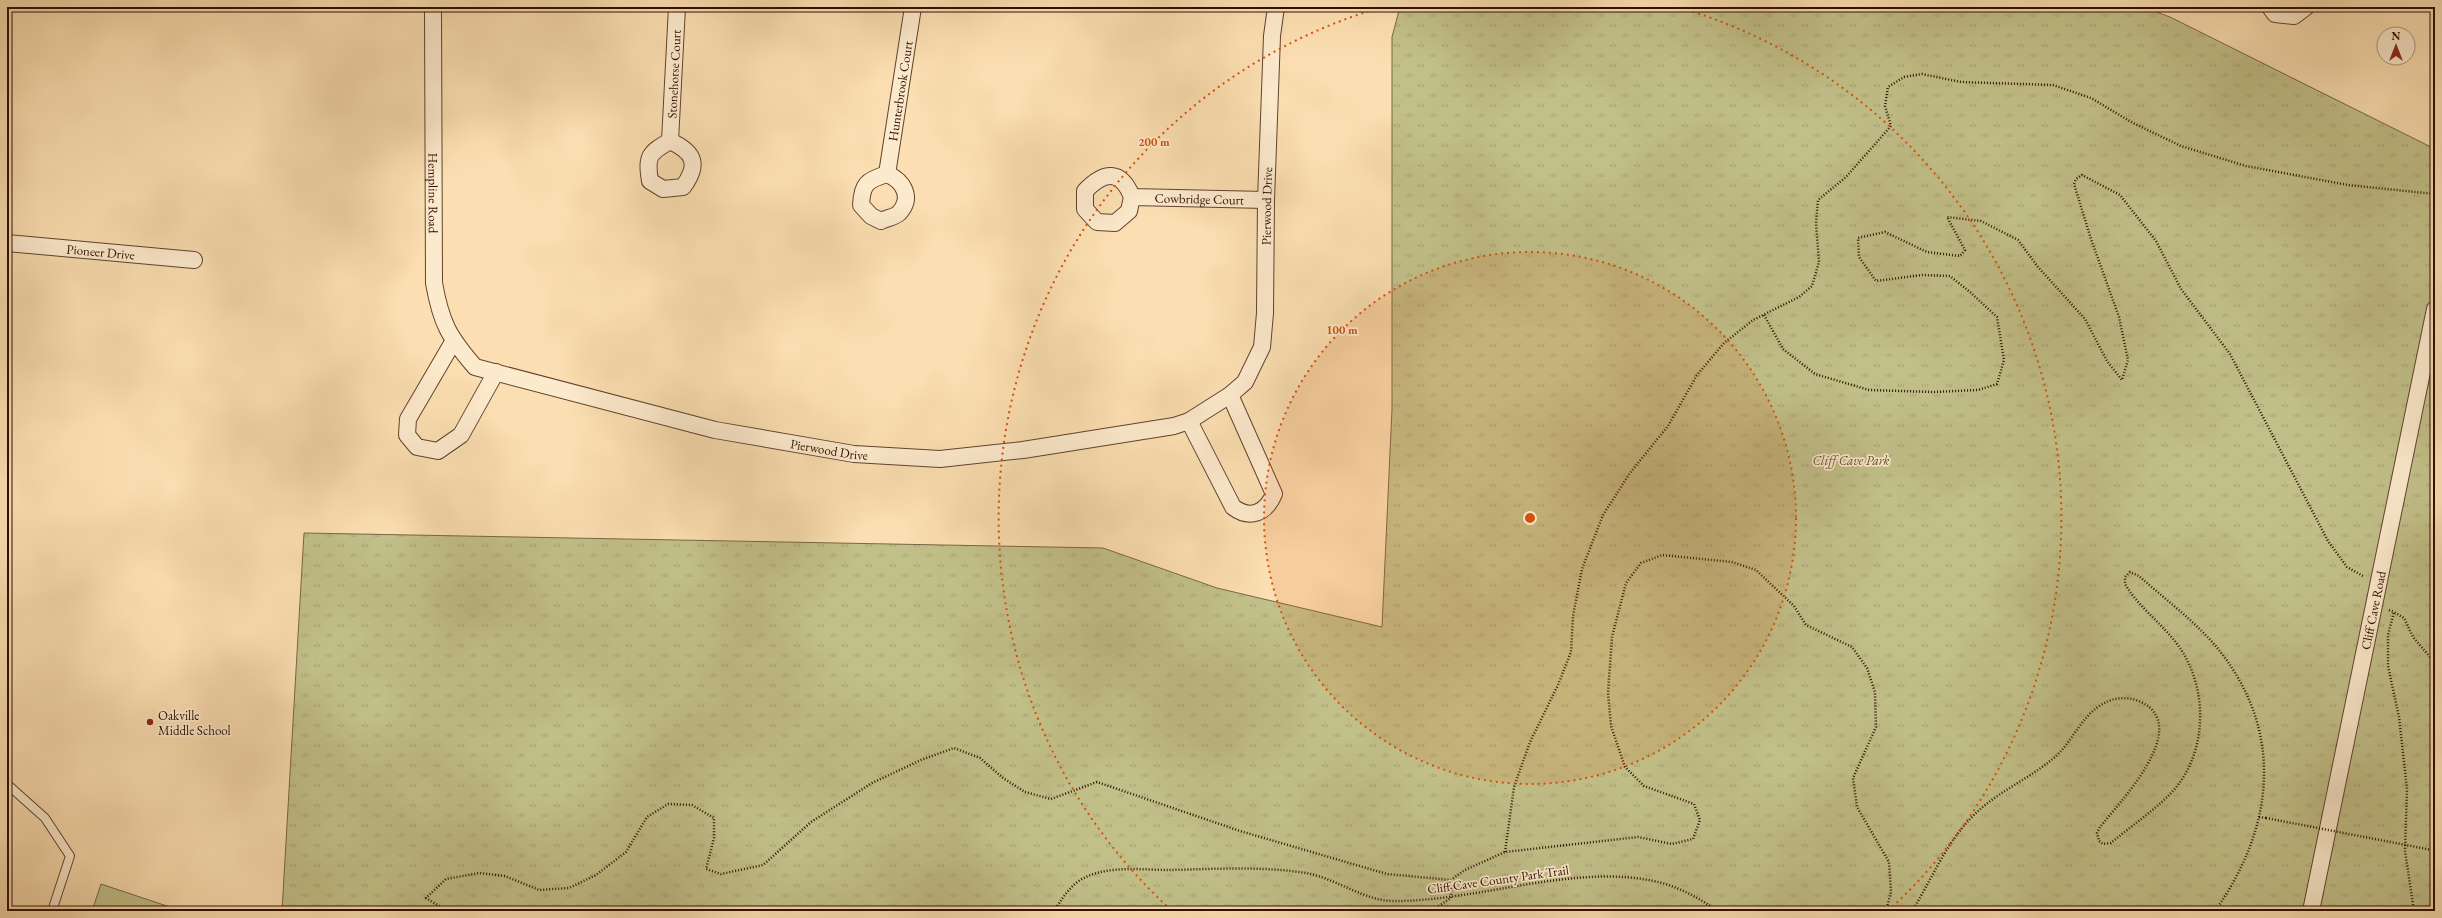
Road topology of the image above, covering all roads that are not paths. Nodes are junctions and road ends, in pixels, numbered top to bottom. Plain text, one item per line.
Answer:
1 (433, 7) edge
2 (677, 7) edge
3 (912, 7) edge
4 (1276, 7) edge
5 (2270, 7) edge
6 (2306, 7) edge
7 (670, 141) dead end
8 (887, 174) dead end
9 (1132, 197) dead end
10 (1266, 200) junction
11 (7, 243) edge
12 (194, 260) dead end
13 (2435, 309) edge
14 (453, 342) junction
15 (475, 367) joint
16 (496, 372) junction
17 (1230, 396) junction
18 (1189, 421) junction
19 (7, 784) edge
20 (52, 911) edge
21 (2311, 911) edge

1 - 14 street, Hempline Road
2 - 7 street, Stonehorse Court
3 - 8 street, Hunterbrook Court
4 - 10 street, Pierwood Drive
5 - 6 street
9 - 10 street, Cowbridge Court
10 - 17 street, Pierwood Drive
11 - 12 street, Pioneer Drive
13 - 21 street, Cliff Cave Road
14 - 15 street, Hempline Road
14 - 16 street
15 - 16 street, Pierwood Drive
16 - 18 street, Pierwood Drive
17 - 18 street, Pierwood Drive
17 - 18 street
19 - 20 lane

